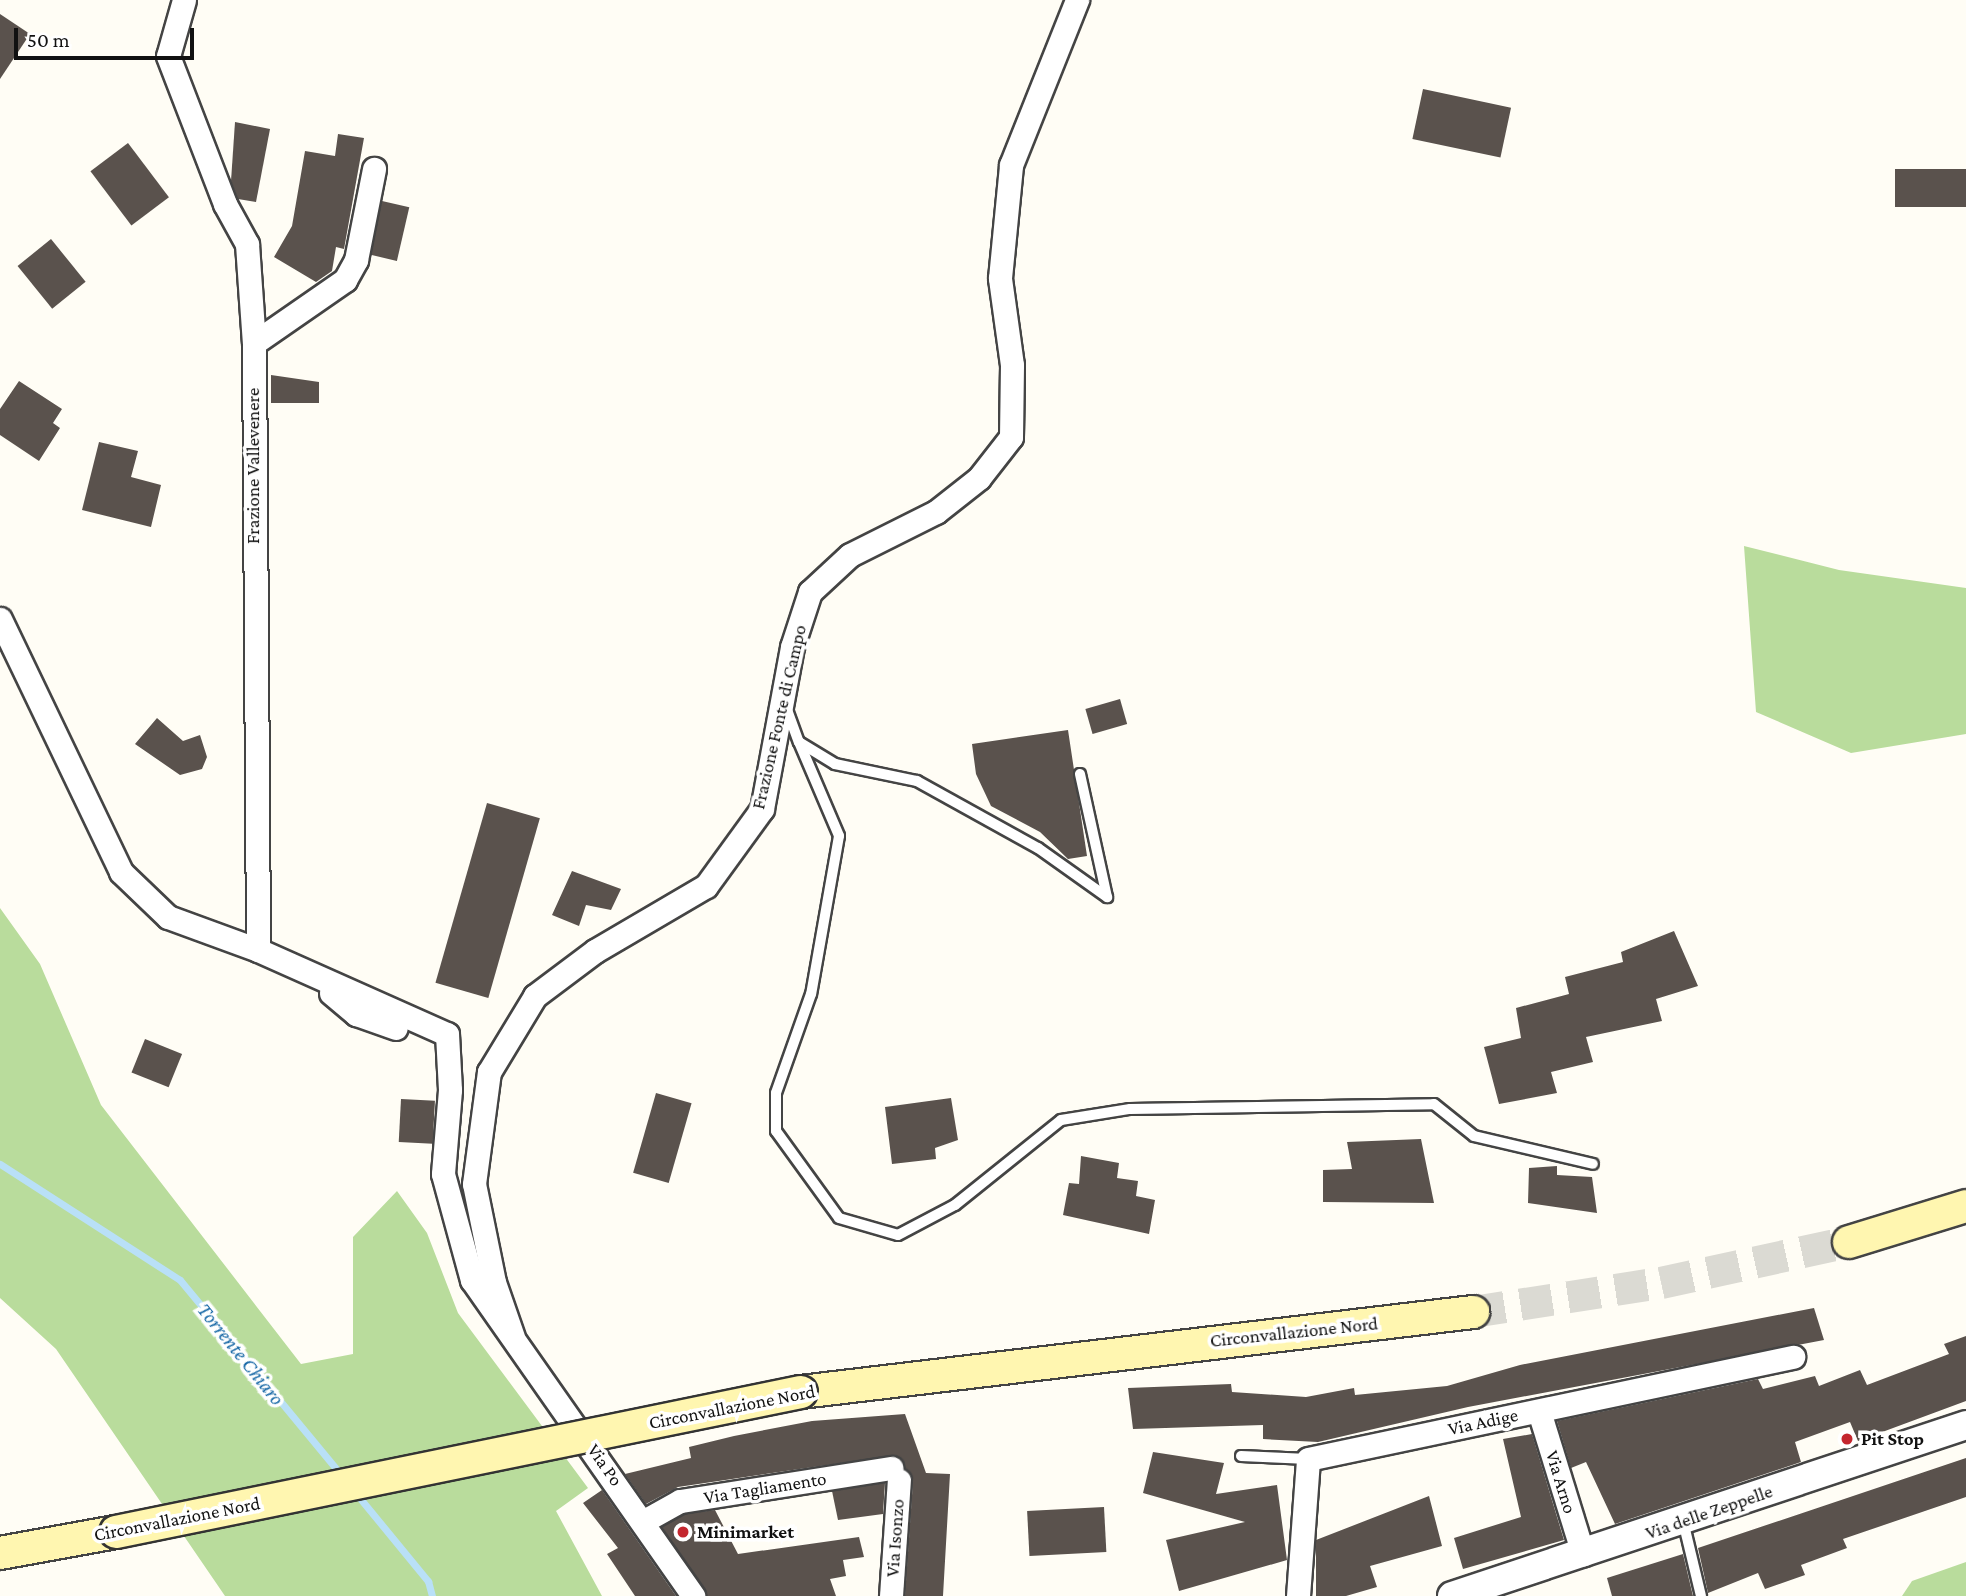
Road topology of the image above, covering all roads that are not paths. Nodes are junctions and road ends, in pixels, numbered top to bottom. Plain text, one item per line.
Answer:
1 (184, 0) edge
2 (1077, 0) edge
3 (374, 169) dead end
4 (254, 343) junction
5 (0, 619) edge
6 (784, 700) junction
7 (799, 742) junction
8 (1080, 774) dead end
9 (258, 950) junction
10 (1593, 1164) dead end
11 (1966, 1206) edge
12 (1849, 1242) tunnel mouth
13 (1473, 1312) tunnel mouth
14 (513, 1337) junction
15 (1793, 1357) dead end
16 (1539, 1410) junction
17 (1966, 1425) edge
18 (1241, 1455) dead end
19 (1308, 1459) junction
20 (895, 1474) joint
21 (644, 1521) junction
22 (1683, 1521) junction
23 (0, 1533) edge
24 (52, 1543) junction
25 (0, 1553) edge
26 (1583, 1554) junction
27 (693, 1596) edge
28 (891, 1596) edge
29 (1298, 1596) edge
30 (1452, 1596) edge
31 (1701, 1596) edge

1 - 4 street, Frazione Vallevenere
2 - 6 street, Frazione Fonte di Campo
3 - 4 street
4 - 9 street, Frazione Vallevenere
5 - 9 street
6 - 7 lane
6 - 14 street, Frazione Fonte di Campo
7 - 8 lane
7 - 10 lane
9 - 14 street
11 - 12 main road
13 - 24 main road, Circonvallazione Nord, bridge
14 - 21 street, Via Po
15 - 16 street, Via Adige
16 - 19 street, Via Adige
16 - 26 street, Via Arno
17 - 22 street, Via delle Zeppelle
18 - 19 lane
19 - 29 street
20 - 21 street, Via Tagliamento
20 - 28 street, Via Isonzo
21 - 27 street, Via Po
22 - 26 street, Via delle Zeppelle
22 - 31 lane
23 - 24 main road
24 - 25 main road, Circonvallazione Nord
26 - 30 street, Via delle Zeppelle

